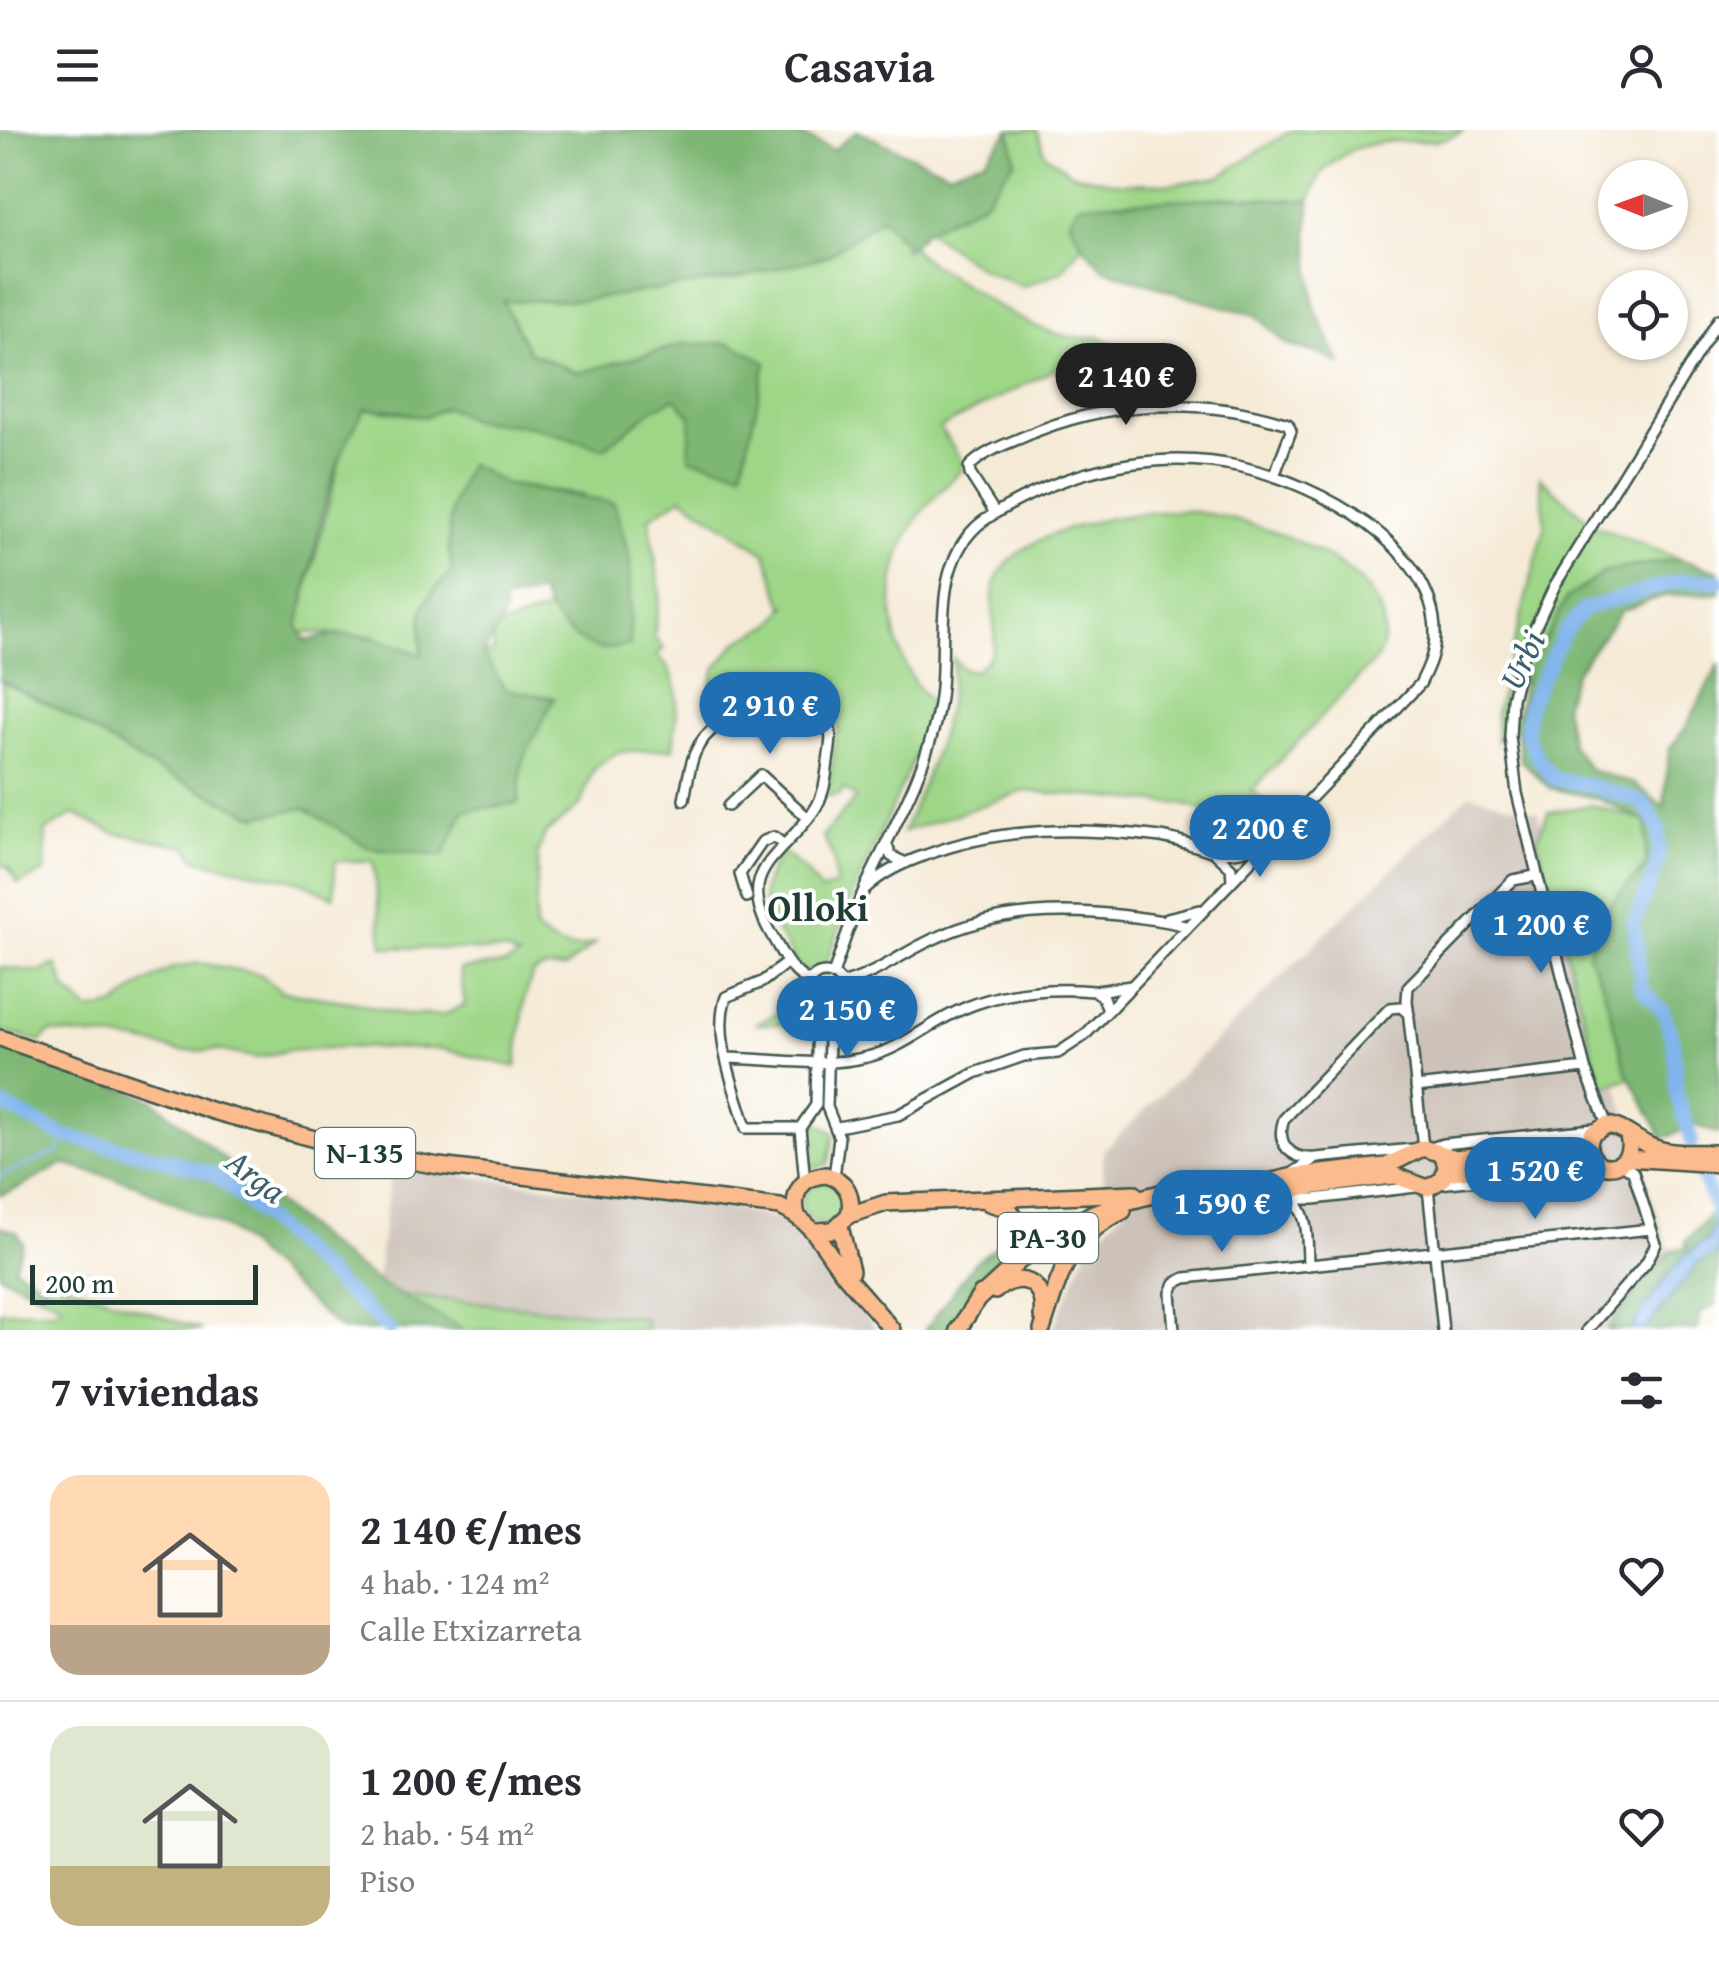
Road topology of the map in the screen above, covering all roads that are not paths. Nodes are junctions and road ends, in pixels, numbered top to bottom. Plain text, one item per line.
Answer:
1 (1719, 318) edge
2 (1274, 476) junction
3 (994, 513) junction
4 (684, 800) dead end
5 (728, 806) dead end
6 (808, 818) junction
7 (886, 843) junction
8 (783, 844) junction
9 (1267, 844) junction
10 (1214, 852) junction
11 (906, 863) junction
12 (1536, 876) junction
13 (1232, 881) junction
14 (864, 891) junction
15 (747, 898) dead end
16 (1207, 907) junction
17 (1159, 919) junction
18 (1188, 926) junction
19 (1175, 941) junction
20 (785, 964) junction
21 (833, 975) junction
22 (810, 982) junction
23 (841, 984) junction
24 (1131, 986) junction
25 (1094, 992) junction
26 (818, 1008) junction
27 (830, 1008) junction
28 (1108, 1011) junction
29 (1409, 1014) junction
30 (0, 1038) edge
31 (728, 1058) junction
32 (822, 1061) junction
33 (1585, 1068) junction
34 (1416, 1086) junction
35 (809, 1116) junction
36 (834, 1123) junction
37 (800, 1128) junction
38 (1598, 1132) junction
39 (1628, 1136) junction
40 (1719, 1153) edge
41 (1316, 1158) junction
42 (1613, 1162) junction
43 (1719, 1164) edge
44 (1426, 1167) junction
45 (834, 1177) junction
46 (1286, 1178) junction
47 (800, 1188) junction
48 (850, 1195) junction
49 (1169, 1195) junction
50 (1250, 1195) junction
51 (1289, 1199) junction
52 (955, 1200) junction
53 (745, 1202) junction
54 (886, 1203) junction
55 (796, 1215) junction
56 (844, 1220) junction
57 (1651, 1229) junction
58 (817, 1232) junction
59 (1435, 1252) junction
60 (1308, 1265) junction
61 (858, 1289) junction
62 (977, 1300) junction
63 (892, 1330) edge
64 (962, 1330) edge
65 (1039, 1330) edge
66 (1174, 1330) edge
67 (1443, 1330) edge
68 (1587, 1330) edge

1 - 12 street
2 - 3 street
2 - 3 street
2 - 9 street
3 - 7 street
4 - 6 street
5 - 6 street
6 - 8 street
7 - 11 street
7 - 14 street
8 - 15 street
8 - 20 street
9 - 10 street
9 - 13 street
10 - 11 street
10 - 13 street
11 - 14 street
12 - 29 street
12 - 33 street
13 - 16 street
14 - 21 street
16 - 17 street
16 - 18 street
17 - 18 street
17 - 19 street
17 - 23 street
18 - 19 street
19 - 24 street
20 - 22 street
20 - 31 street
21 - 22 street
21 - 23 street
22 - 26 street
23 - 27 street
24 - 25 street
24 - 28 street
25 - 28 street
25 - 32 street
26 - 27 street
26 - 32 street
27 - 32 street
28 - 36 street
29 - 34 street
29 - 41 street
30 - 53 highway, N-135
31 - 32 street
31 - 37 street
32 - 35 street
32 - 36 street
33 - 34 street
33 - 38 street
34 - 44 street
35 - 36 street
35 - 37 street
36 - 45 street
37 - 47 street
38 - 39 highway
38 - 42 highway
38 - 44 highway, PA-30
39 - 40 highway
39 - 42 highway
41 - 44 street
41 - 46 street
42 - 43 highway, PA-30
42 - 44 highway, PA-30
42 - 57 street
44 - 46 highway, PA-30
44 - 50 highway, PA-30
44 - 51 street
44 - 59 street
45 - 47 highway, N-135
45 - 48 highway
46 - 49 highway, PA-30
47 - 53 highway, N-135
47 - 55 highway
48 - 54 highway
48 - 56 highway
49 - 50 highway, PA-30
49 - 52 highway
49 - 62 highway, PA-30
49 - 65 highway
50 - 51 street
51 - 60 street
52 - 54 highway
52 - 62 highway
53 - 55 highway, N-135
54 - 56 highway
55 - 58 highway, N-135
56 - 58 highway
56 - 61 highway
57 - 59 street
57 - 68 street
58 - 61 highway
59 - 60 street
59 - 67 street
60 - 66 street
61 - 63 highway
62 - 64 highway, PA-30
64 - 65 highway

